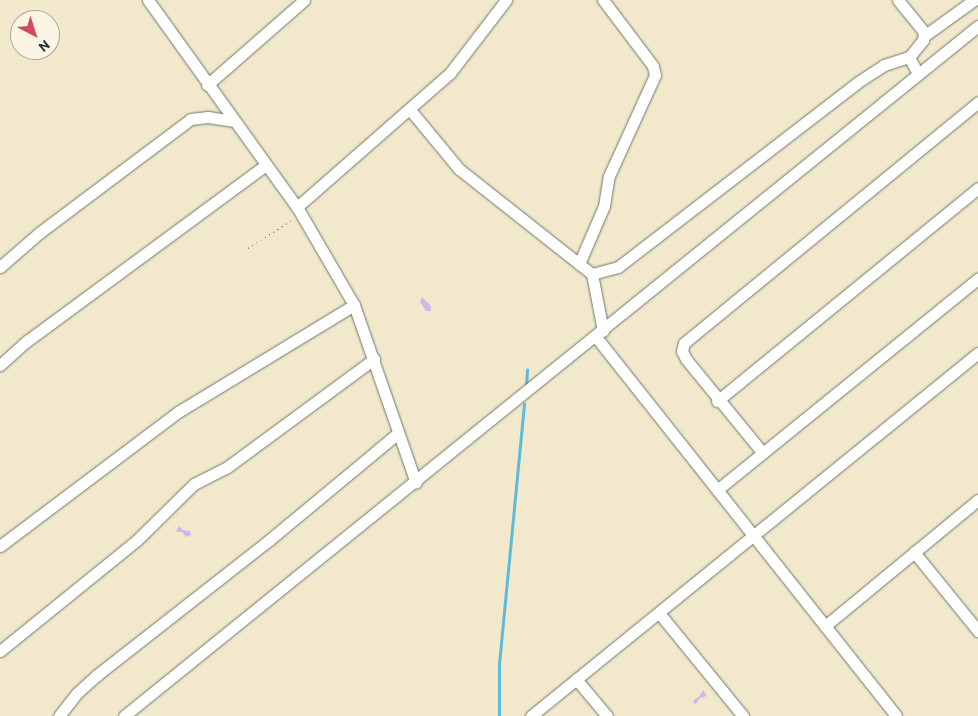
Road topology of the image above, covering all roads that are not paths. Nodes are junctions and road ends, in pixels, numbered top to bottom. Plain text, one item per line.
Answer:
1 (148, 0) edge
2 (304, 0) edge
3 (506, 0) edge
4 (603, 0) edge
5 (898, 0) edge
6 (974, 0) edge
7 (978, 26) edge
8 (924, 36) junction
9 (909, 57) junction
10 (918, 74) junction
11 (206, 85) junction
12 (978, 102) edge
13 (411, 111) junction
14 (233, 121) junction
15 (266, 165) junction
16 (978, 188) edge
17 (299, 211) junction
18 (579, 264) junction
19 (0, 267) edge
20 (592, 274) junction
21 (978, 279) edge
22 (354, 305) junction
23 (600, 334) junction
24 (978, 353) edge
25 (374, 360) junction
26 (0, 365) edge
27 (718, 401) junction
28 (398, 433) junction
29 (762, 452) junction
30 (416, 483) junction
31 (717, 490) junction
32 (978, 500) edge
33 (752, 536) junction
34 (0, 546) edge
35 (914, 552) junction
36 (659, 613) junction
37 (825, 626) junction
38 (978, 631) edge
39 (0, 651) edge
40 (576, 679) junction
41 (59, 716) edge
42 (124, 716) edge
43 (531, 716) edge
44 (607, 716) edge
45 (742, 716) edge
46 (896, 716) edge

1 - 11 street
2 - 11 street
3 - 13 street
4 - 18 street
5 - 8 street
6 - 8 street
7 - 10 street
8 - 9 street
9 - 10 street
9 - 20 street
10 - 23 street
11 - 14 street
12 - 27 street
13 - 17 street
13 - 18 street
14 - 15 street
14 - 19 street
15 - 17 street
15 - 26 street
16 - 27 street
17 - 22 street
18 - 20 street
20 - 23 street
21 - 29 street
22 - 25 street
22 - 34 street
23 - 30 street
23 - 31 street
24 - 33 street
25 - 28 street
25 - 39 street
27 - 29 street
28 - 30 street
28 - 41 street
29 - 31 street
30 - 42 street
31 - 33 street
32 - 35 street
33 - 36 street
33 - 37 street
35 - 37 street
35 - 38 street
36 - 40 street
36 - 45 street
37 - 46 street
40 - 43 street
40 - 44 street

